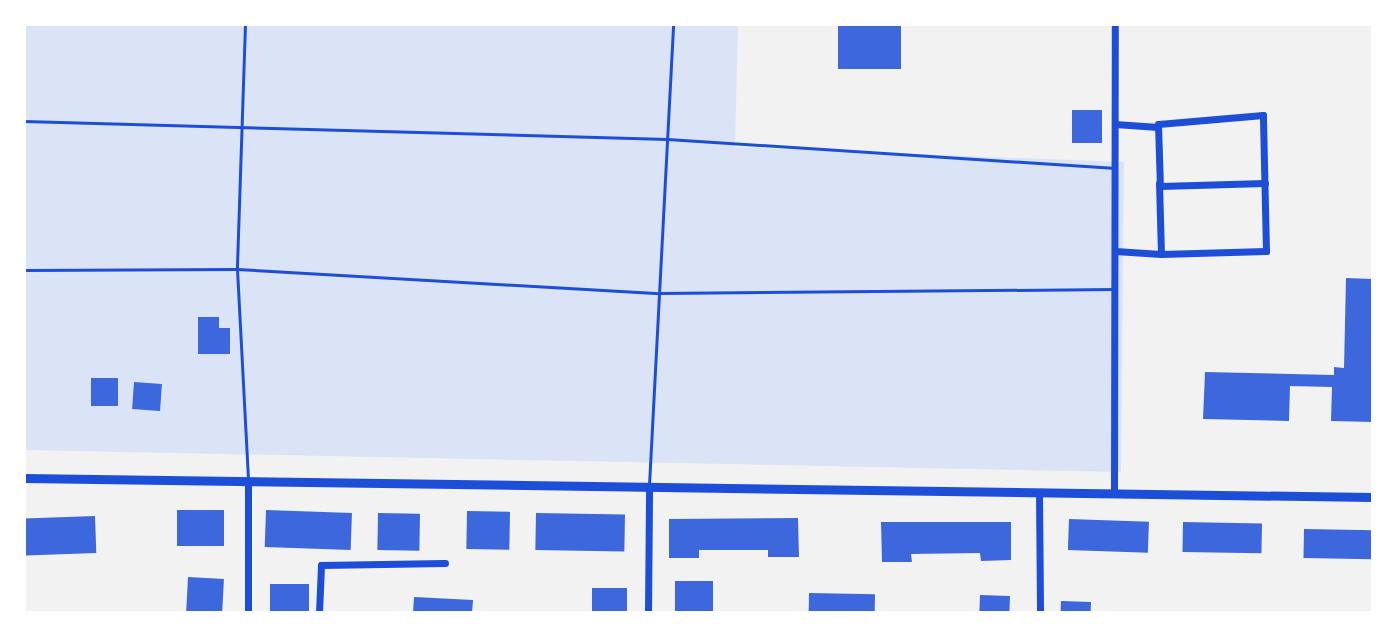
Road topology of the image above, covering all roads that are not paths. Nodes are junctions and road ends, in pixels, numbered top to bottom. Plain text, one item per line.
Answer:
1 (245, 24) edge
2 (673, 24) edge
3 (1115, 24) edge
4 (24, 121) edge
5 (1115, 124) junction
6 (1158, 124) junction
7 (242, 128) junction
8 (667, 139) junction
9 (1115, 168) junction
10 (1265, 183) junction
11 (1160, 186) junction
12 (1115, 251) junction
13 (1161, 254) junction
14 (237, 269) junction
15 (24, 270) edge
16 (1115, 289) junction
17 (659, 293) junction
18 (24, 478) edge
19 (248, 485) junction
20 (649, 489) junction
21 (1039, 493) junction
22 (1114, 494) junction
23 (1373, 497) edge
24 (445, 563) dead end
25 (248, 613) edge
26 (319, 613) edge
27 (648, 613) edge
28 (1040, 613) edge

1 - 7 lane
2 - 8 lane
3 - 5 street
4 - 7 lane
5 - 6 street
5 - 9 street
6 - 10 street
6 - 11 street
7 - 8 lane
7 - 14 lane
8 - 9 lane
8 - 17 lane
9 - 12 street
10 - 11 street
10 - 13 street
11 - 13 street
12 - 13 street
12 - 16 street
14 - 15 lane
14 - 17 lane
14 - 19 lane
16 - 17 lane
16 - 22 street
17 - 20 lane
18 - 19 street
19 - 20 street
19 - 25 street
20 - 21 street
20 - 27 street
21 - 22 street
21 - 28 street
22 - 23 street
24 - 26 street

